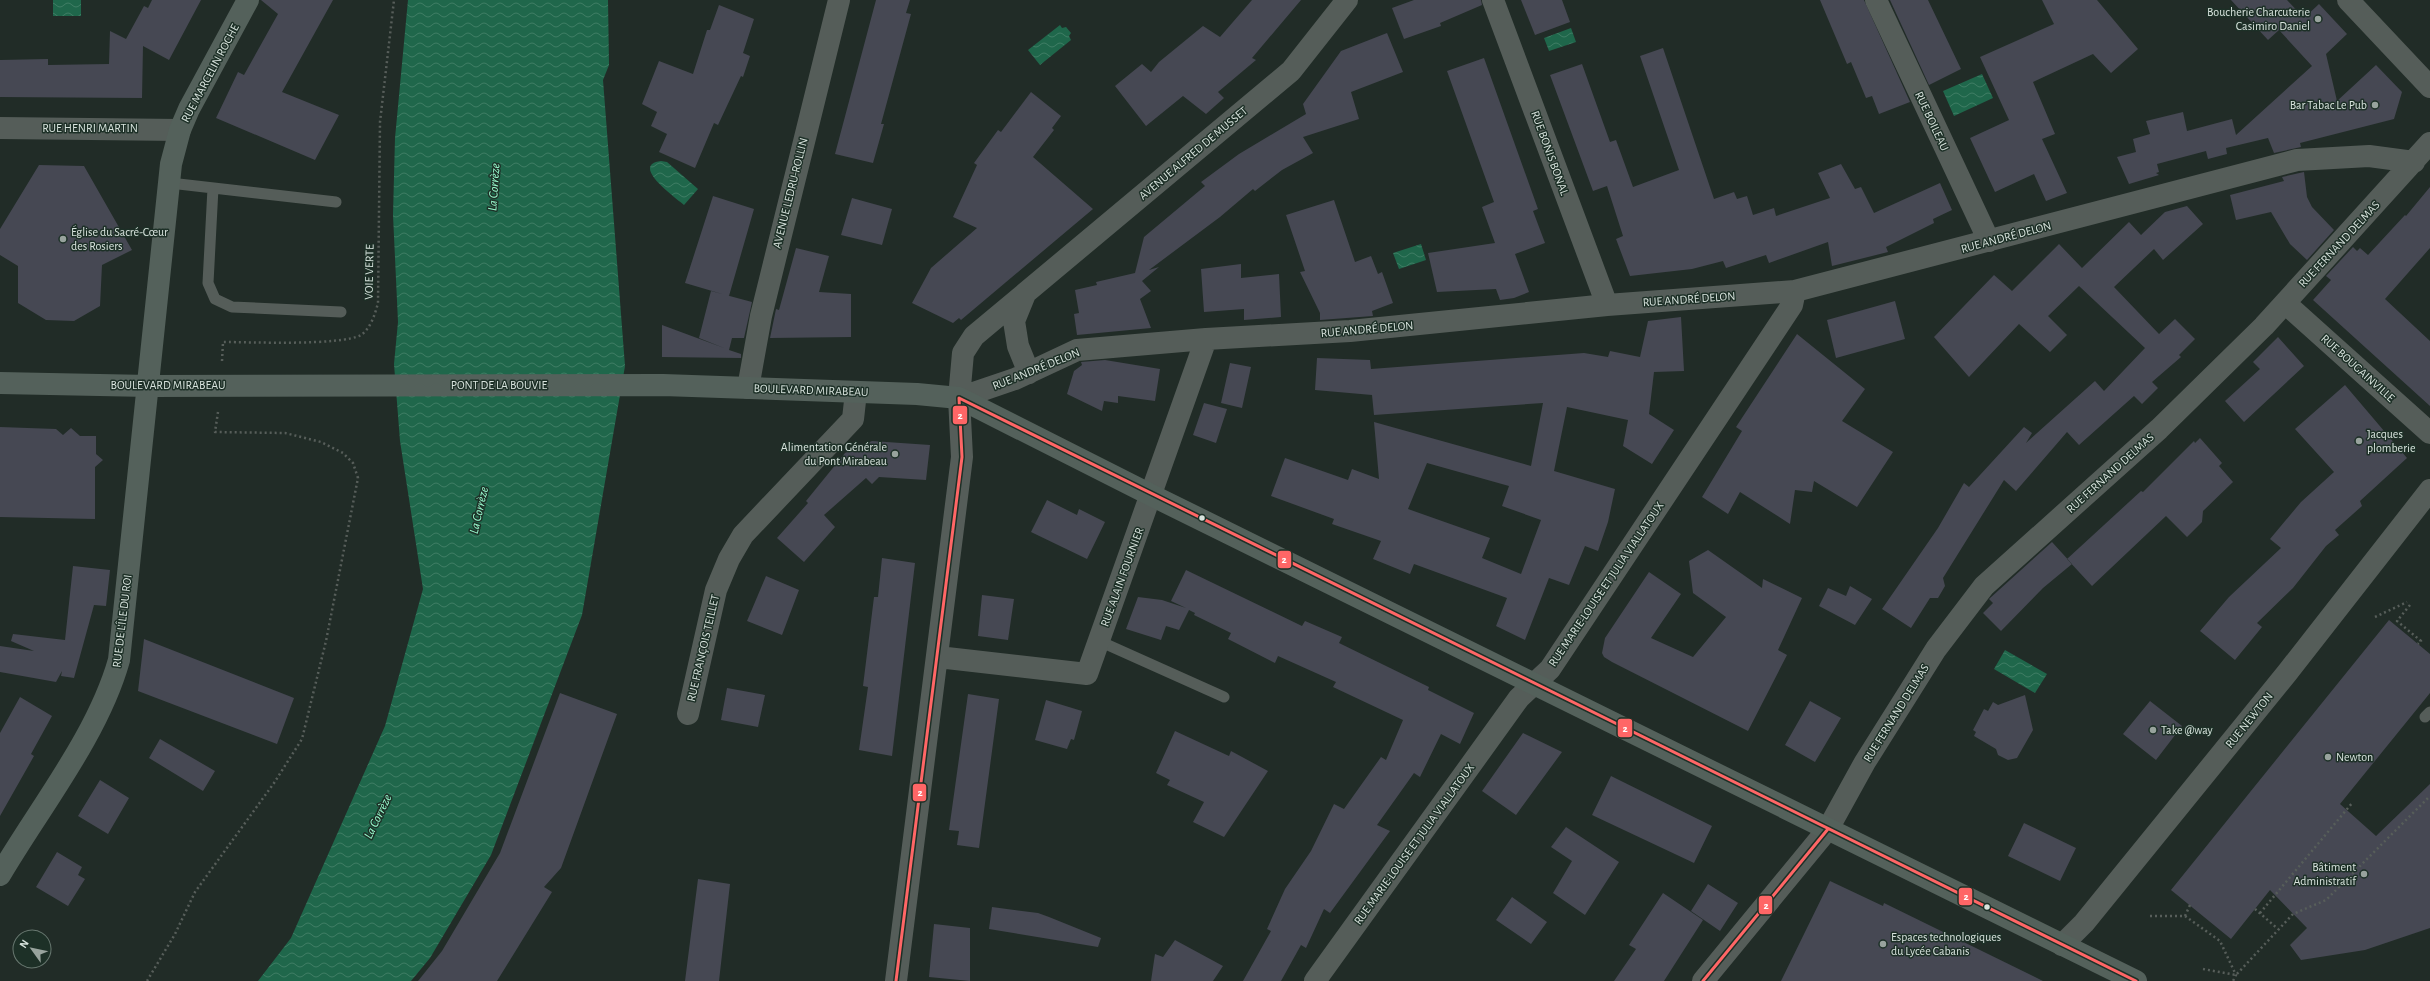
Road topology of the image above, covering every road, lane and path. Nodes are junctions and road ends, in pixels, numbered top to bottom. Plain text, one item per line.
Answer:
1 (248, 0) edge
2 (394, 0) edge
3 (839, 0) edge
4 (1347, 0) edge
5 (1493, 0) edge
6 (1876, 0) edge
7 (2348, 0) edge
8 (2430, 87) edge
9 (0, 128) edge
10 (180, 130) junction
11 (2430, 144) edge
12 (2414, 162) junction
13 (170, 183) junction
14 (213, 188) junction
15 (336, 202) dead end
16 (1989, 241) junction
17 (1795, 291) junction
18 (1025, 293) junction
19 (2285, 303) junction
20 (1607, 306) junction
21 (341, 312) dead end
22 (1206, 339) junction
23 (1029, 373) junction
24 (0, 383) edge
25 (221, 385) junction
26 (663, 385) joint
27 (148, 386) junction
28 (335, 386) joint
29 (748, 388) junction
30 (856, 392) junction
31 (959, 398) junction
32 (2430, 433) edge
33 (2430, 490) edge
34 (1151, 495) junction
35 (2366, 600) junction
36 (1099, 641) junction
37 (2418, 644) dead end
38 (938, 657) junction
39 (1535, 684) junction
40 (1224, 698) dead end
41 (688, 714) dead end
42 (2430, 796) edge
43 (2353, 802) dead end
44 (1828, 829) junction
45 (0, 875) edge
46 (2190, 905) dead end
47 (2255, 909) dead end
48 (2260, 913) junction
49 (2150, 916) dead end
50 (2185, 916) junction
51 (2278, 929) junction
52 (2062, 945) junction
53 (2203, 969) dead end
54 (2236, 974) junction
55 (1711, 978) edge
56 (147, 981) edge
57 (896, 981) edge
58 (1315, 981) edge
59 (2136, 981) edge
60 (2233, 981) edge

1 - 10 main road, RUE MARCELIN ROCHE
2 - 25 path, VOIE VERTE
3 - 29 street, AVENUE LEDRU-ROLLIN
4 - 18 street, AVENUE ALFRED DE MUSSET
5 - 20 street, RUE BONIS BONAL
6 - 16 street, RUE BOILEAU
7 - 8 street
9 - 10 street, RUE HENRI MARTIN
10 - 13 main road, RUE MARCELIN ROCHE
11 - 12 street, RUE FERNAND DELMAS
12 - 16 street, RUE ANDRÉ DELON
12 - 19 street, RUE FERNAND DELMAS
13 - 14 lane
13 - 27 main road, RUE MARCELIN ROCHE
14 - 15 lane
14 - 21 lane
16 - 17 street, RUE ANDRÉ DELON
17 - 20 street, RUE ANDRÉ DELON
17 - 39 street, RUE MARIE-LOUISE ET JULIA VIALLATOUX
18 - 23 street, AVENUE ALFRED DE MUSSET
18 - 31 street, AVENUE ALFRED DE MUSSET
19 - 32 street, RUE BOUGAINVILLE
19 - 44 street, RUE FERNAND DELMAS
20 - 22 street, RUE ANDRÉ DELON
22 - 23 street, RUE ANDRÉ DELON
22 - 34 street, RUE ALAIN FOURNIER
23 - 31 street, RUE ANDRÉ DELON
24 - 27 main road, BOULEVARD MIRABEAU
25 - 27 main road, BOULEVARD MIRABEAU
25 - 28 main road, BOULEVARD MIRABEAU
25 - 56 path, VOIE VERTE
26 - 28 main road, PONT DE LA BOUVIE
26 - 29 main road, BOULEVARD MIRABEAU
27 - 45 main road, RUE DE L'ÎLE DU ROI
29 - 30 main road, BOULEVARD MIRABEAU
30 - 31 main road, BOULEVARD MIRABEAU
30 - 41 street, RUE FRANÇOIS TEILLET
31 - 34 main road
31 - 38 street, AVENUE ALFRED DE MUSSET
33 - 35 street, RUE NEWTON
34 - 36 street, RUE ALAIN FOURNIER
34 - 39 main road
35 - 37 path
35 - 52 street, RUE NEWTON
36 - 38 street, RUE ALAIN FOURNIER
36 - 40 lane
38 - 57 street, AVENUE ALFRED DE MUSSET
39 - 44 main road
39 - 58 street, RUE MARIE-LOUISE ET JULIA VIALLATOUX
42 - 51 path
43 - 48 path
44 - 52 main road
44 - 55 street, RUE FERNAND DELMAS
46 - 50 path
47 - 48 path
48 - 51 path
49 - 50 path
50 - 54 path
51 - 54 path
52 - 59 main road
53 - 54 path
54 - 60 path

